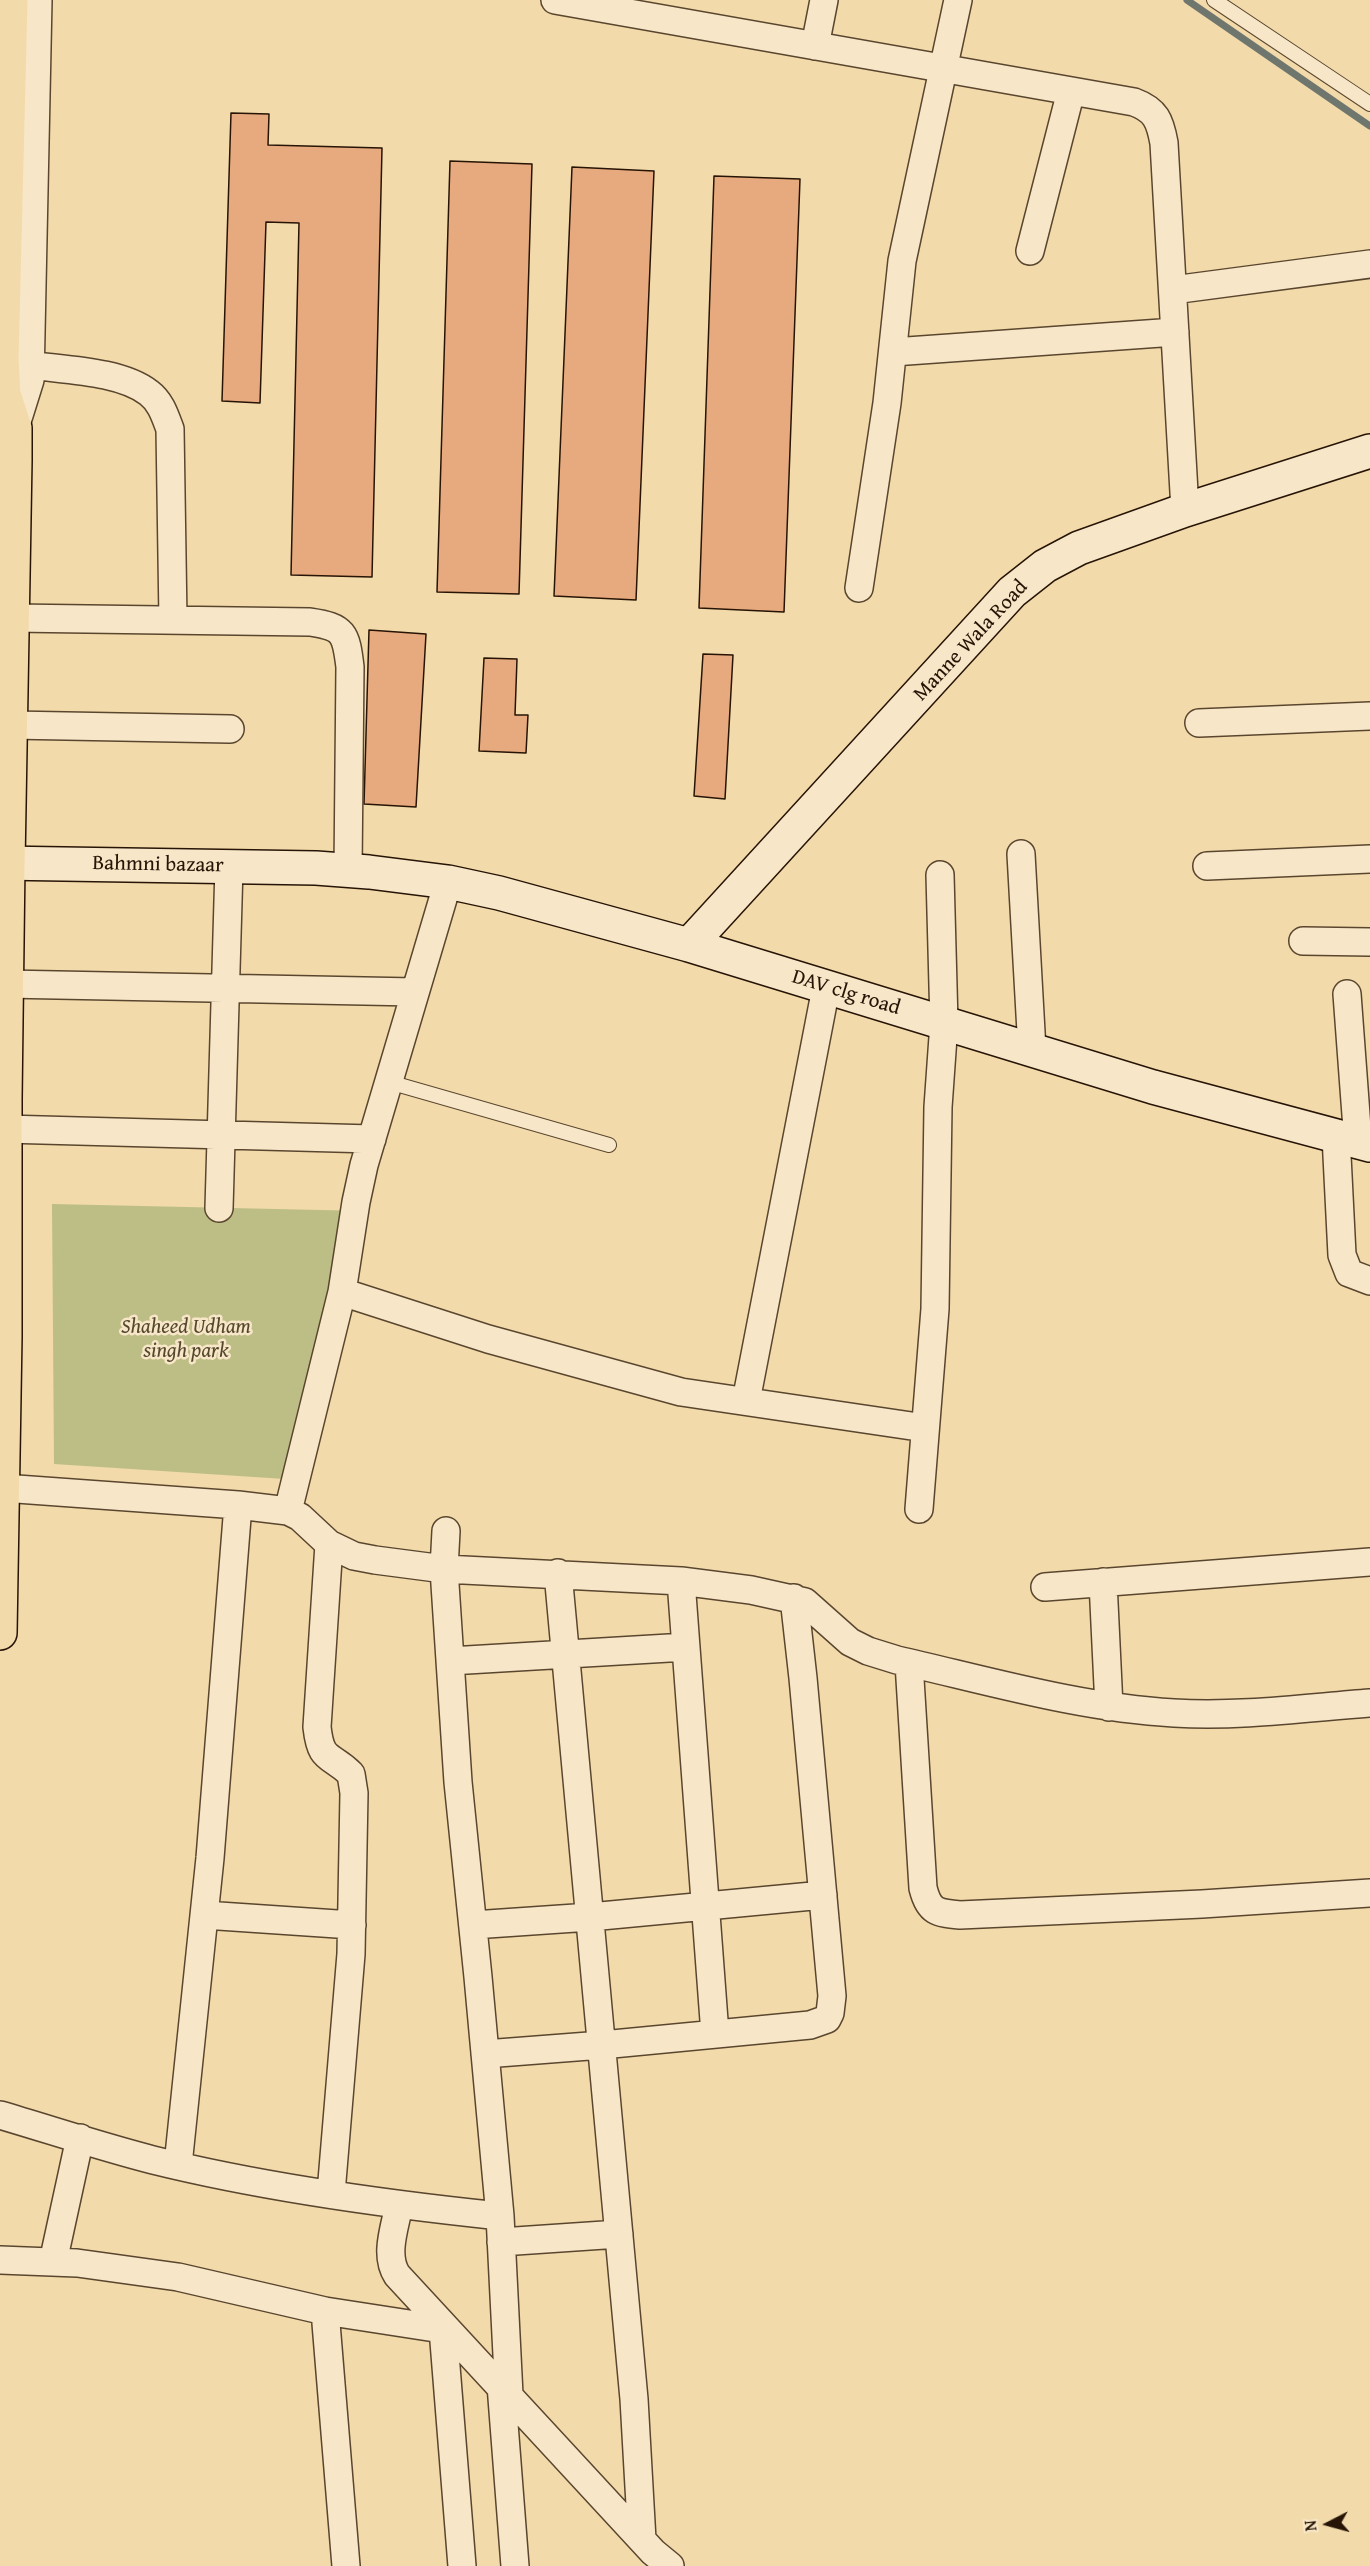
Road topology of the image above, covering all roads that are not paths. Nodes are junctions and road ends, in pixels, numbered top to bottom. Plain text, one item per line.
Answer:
1 (11, 0) edge
2 (38, 0) edge
3 (555, 0) edge
4 (824, 0) edge
5 (958, 0) edge
6 (1214, 0) edge
7 (815, 46) junction
8 (945, 69) junction
9 (1071, 91) junction
10 (1370, 104) edge
11 (1030, 251) dead end
12 (1370, 264) edge
13 (1173, 290) junction
14 (1175, 332) junction
15 (893, 352) junction
16 (7, 385) edge
17 (1370, 451) edge
18 (1185, 510) junction
19 (859, 588) dead end
20 (13, 618) junction
21 (173, 620) junction
22 (1370, 716) edge
23 (1199, 723) dead end
24 (11, 725) junction
25 (230, 729) dead end
26 (1022, 854) dead end
27 (1370, 859) edge
28 (4, 863) edge
29 (1207, 866) dead end
30 (229, 867) junction
31 (332, 869) junction
32 (940, 875) dead end
33 (448, 882) junction
34 (1303, 941) dead end
35 (1370, 942) edge
36 (689, 945) junction
37 (6, 984) junction
38 (225, 988) junction
39 (826, 988) junction
40 (415, 992) junction
41 (1347, 994) dead end
42 (944, 1023) junction
43 (1032, 1050) junction
44 (389, 1082) junction
45 (5, 1129) junction
46 (220, 1135) junction
47 (372, 1139) junction
48 (1355, 1141) edge
49 (609, 1145) dead end
50 (219, 1208) dead end
51 (1370, 1281) edge
52 (342, 1292) junction
53 (746, 1401) junction
54 (925, 1428) junction
55 (3, 1488) junction
56 (238, 1505) junction
57 (919, 1509) dead end
58 (288, 1511) junction
59 (446, 1532) dead end
60 (329, 1544) junction
61 (1370, 1562) edge
62 (444, 1569) junction
63 (558, 1573) junction
64 (681, 1581) junction
65 (1103, 1582) junction
66 (1045, 1587) dead end
67 (794, 1598) junction
68 (0, 1632) edge
69 (686, 1647) junction
70 (566, 1652) junction
71 (450, 1661) junction
72 (909, 1663) junction
73 (1370, 1703) edge
74 (1109, 1707) junction
75 (1370, 1893) edge
76 (822, 1895) junction
77 (705, 1906) junction
78 (204, 1915) junction
79 (590, 1917) junction
80 (352, 1925) junction
81 (473, 1925) junction
82 (715, 2034) junction
83 (602, 2045) junction
84 (485, 2054) junction
85 (0, 2115) edge
86 (80, 2138) junction
87 (178, 2165) junction
88 (332, 2193) junction
89 (399, 2205) junction
90 (500, 2229) junction
91 (619, 2234) junction
92 (0, 2260) edge
93 (54, 2262) junction
94 (325, 2311) junction
95 (446, 2329) junction
96 (505, 2390) junction
97 (655, 2556) edge
98 (346, 2566) edge
99 (462, 2566) edge
100 (515, 2566) edge

1 - 16 highway
2 - 16 street
3 - 7 street
4 - 7 street
5 - 8 street
6 - 10 lane
7 - 8 street
8 - 9 street
8 - 15 street
9 - 11 street
9 - 13 street
12 - 13 street
13 - 14 street
14 - 15 street
14 - 18 street
15 - 19 street
16 - 20 highway
16 - 21 street
17 - 18 street, Manne Wala Road
18 - 36 street, Manne Wala Road
20 - 21 street
20 - 24 highway
21 - 31 street
22 - 23 street
24 - 25 street
24 - 28 highway
26 - 43 street
27 - 29 street
28 - 30 street, Bahmni bazaar
28 - 37 highway
30 - 31 street, Bahmni bazaar
30 - 38 street
31 - 33 street, DAV clg road
32 - 42 street
33 - 36 street, DAV clg road
33 - 40 street
34 - 35 street
36 - 39 street, DAV clg road
37 - 38 street
37 - 45 highway
38 - 40 street
38 - 46 street
39 - 42 street, DAV clg road
39 - 53 street
40 - 44 street
41 - 48 street
42 - 43 street, DAV clg road
42 - 54 street
43 - 48 street, DAV clg road
44 - 47 street
44 - 49 lane
45 - 46 street
45 - 55 highway
46 - 47 street
46 - 50 street
47 - 52 street
48 - 51 street
52 - 53 street
52 - 58 street
53 - 54 street
54 - 57 street
55 - 56 street
55 - 68 highway
56 - 58 street
56 - 78 street
58 - 60 street
59 - 62 street
60 - 62 street
60 - 80 street
61 - 65 street
62 - 63 street
62 - 71 street
63 - 64 street
63 - 70 street
64 - 67 street
64 - 69 street
65 - 66 street
65 - 74 street
67 - 72 street
67 - 76 street
69 - 70 street
69 - 77 street
70 - 71 street
70 - 79 street
71 - 81 street
72 - 74 street
72 - 75 street
73 - 74 street
76 - 77 street
76 - 82 street
77 - 79 street
77 - 82 street
78 - 80 street
78 - 87 street
79 - 81 street
79 - 83 street
80 - 88 street
81 - 84 street
82 - 83 street
83 - 84 street
83 - 91 street
84 - 90 street
85 - 86 street
86 - 87 street
86 - 93 street
87 - 88 street
88 - 89 street
89 - 90 street
89 - 95 street
90 - 91 street
90 - 96 street
91 - 97 street
92 - 93 street
93 - 94 street
94 - 95 street
94 - 98 street
95 - 96 street
95 - 99 street
96 - 97 street
96 - 100 street

